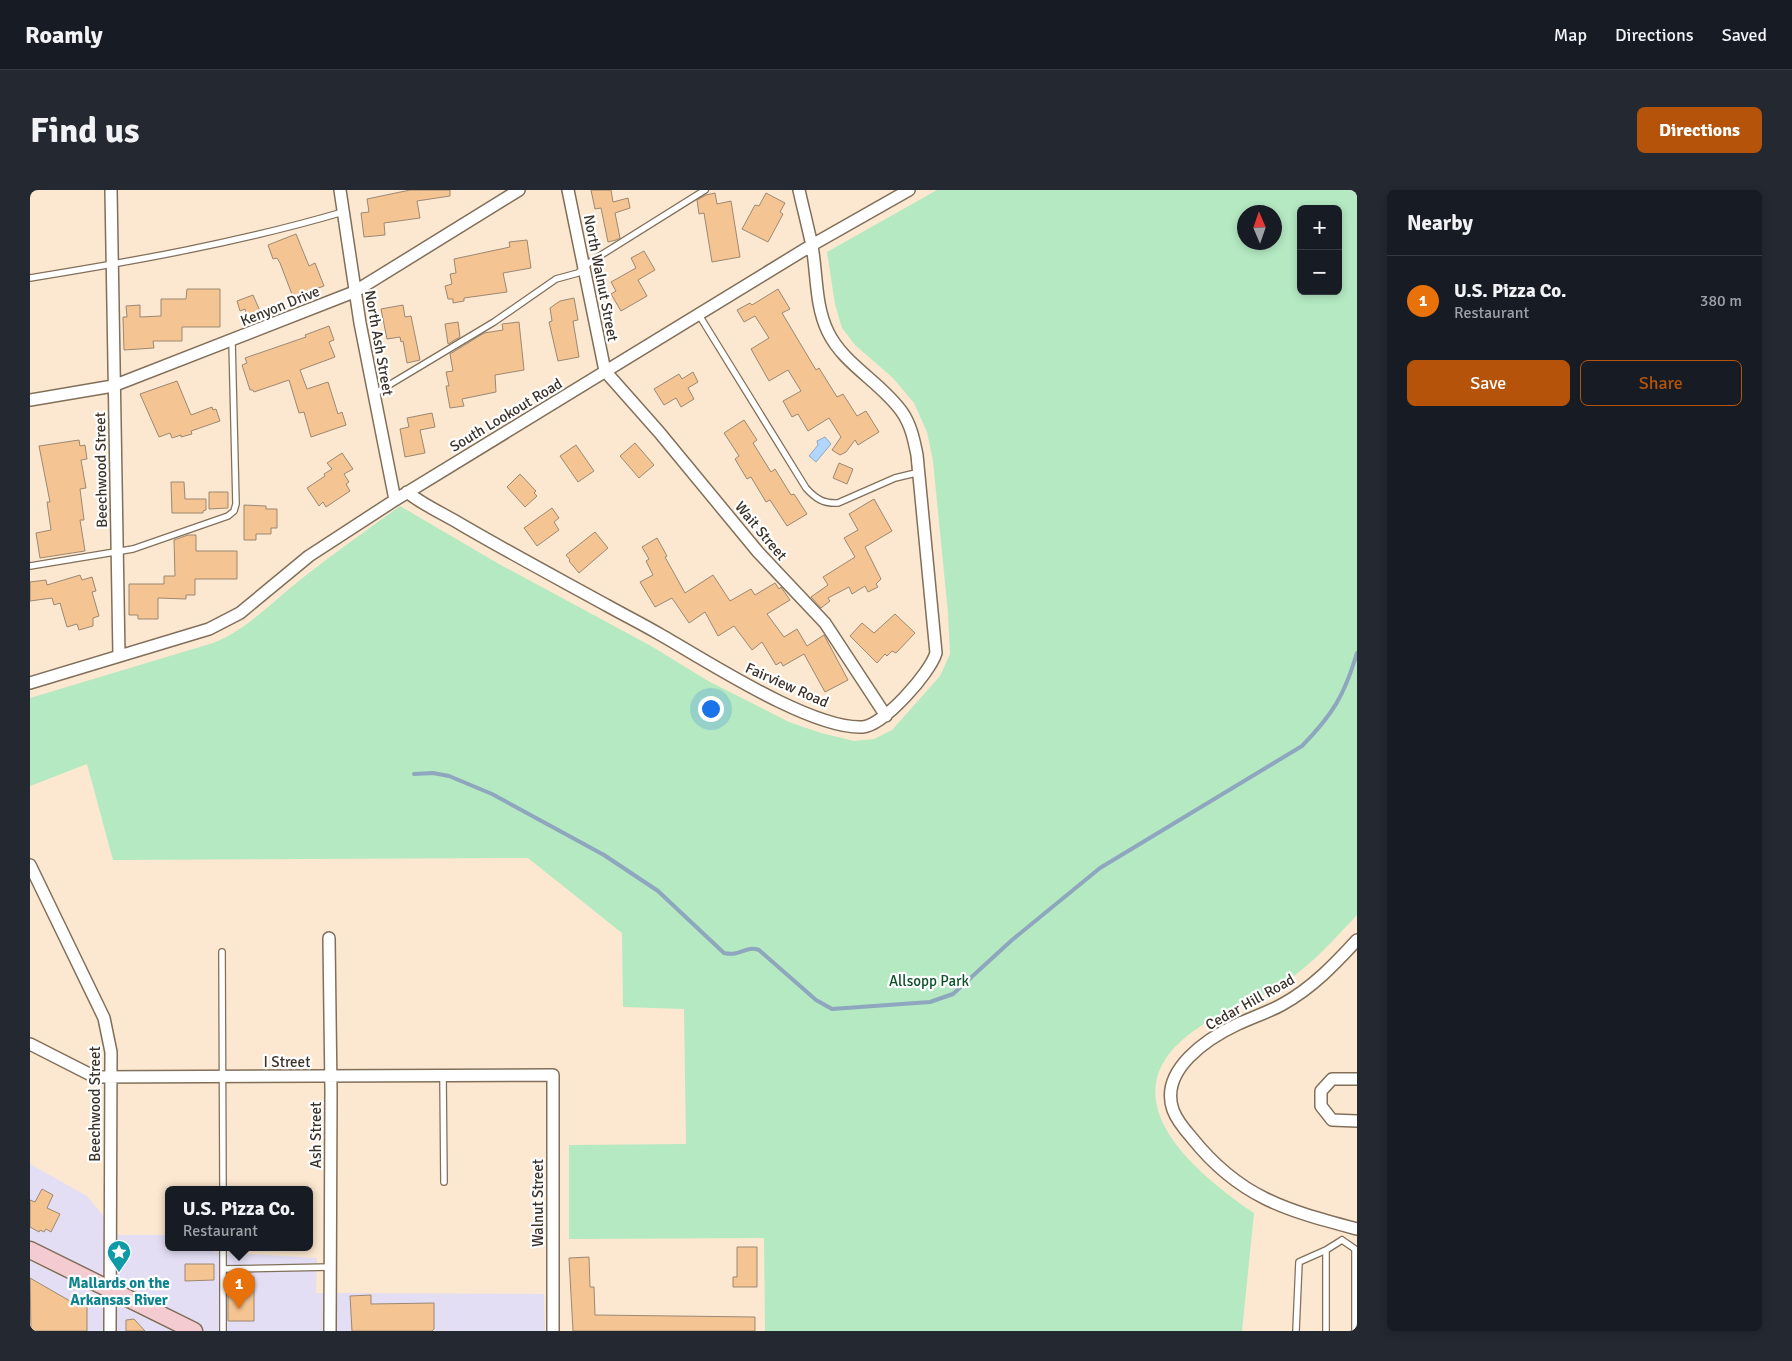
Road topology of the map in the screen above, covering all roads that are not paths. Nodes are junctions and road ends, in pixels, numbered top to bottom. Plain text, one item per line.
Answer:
1 (111, 190) edge
2 (340, 190) edge
3 (519, 190) edge
4 (568, 190) edge
5 (705, 190) edge
6 (799, 190) edge
7 (909, 190) edge
8 (343, 212) junction
9 (812, 245) junction
10 (112, 264) junction
11 (583, 269) junction
12 (30, 278) edge
13 (354, 292) junction
14 (699, 315) junction
15 (232, 341) junction
16 (605, 371) junction
17 (114, 386) junction
18 (373, 394) junction
19 (30, 400) edge
20 (920, 472) junction
21 (406, 492) junction
22 (395, 500) junction
23 (118, 552) junction
24 (30, 566) edge
25 (119, 656) junction
26 (30, 684) edge
27 (886, 716) junction
28 (30, 865) edge
29 (329, 938) dead end
30 (1357, 940) edge
31 (222, 952) dead end
32 (30, 1044) edge
33 (553, 1075) joint
34 (331, 1076) junction
35 (443, 1076) junction
36 (222, 1077) junction
37 (111, 1078) junction
38 (1357, 1079) edge
39 (1357, 1121) edge
40 (444, 1182) dead end
41 (222, 1186) edge
42 (1343, 1225) junction
43 (1357, 1229) edge
44 (1342, 1240) junction
45 (30, 1250) edge
46 (1326, 1250) junction
47 (223, 1251) edge
48 (331, 1267) junction
49 (223, 1269) junction
50 (109, 1290) junction
51 (110, 1331) edge
52 (194, 1331) edge
53 (223, 1331) edge
54 (330, 1331) edge
55 (553, 1331) edge
56 (1296, 1331) edge
57 (1326, 1331) edge
58 (1355, 1331) edge

1 - 10 street, Beechwood Street
2 - 8 street, North Ash Street
3 - 13 street, Kenyon Drive
4 - 11 street, North Walnut Street
5 - 11 lane
6 - 9 street, Fairview Road
7 - 9 street, South Lookout Road
8 - 10 lane
8 - 13 street, North Ash Street
9 - 14 street, South Lookout Road
9 - 20 street, Fairview Road
10 - 12 lane
10 - 17 street, Beechwood Street
11 - 16 street, North Walnut Street
11 - 18 lane
13 - 15 street, Kenyon Drive
13 - 18 street, North Ash Street
14 - 16 street, South Lookout Road
14 - 20 lane
15 - 17 street, Kenyon Drive
15 - 23 lane
16 - 21 street, South Lookout Road
16 - 27 street, Wait Street
17 - 19 street, Kenyon Drive
17 - 23 street, Beechwood Street
18 - 22 street, North Ash Street
20 - 27 street, Fairview Road
21 - 22 street, South Lookout Road
21 - 27 street, Fairview Road
22 - 25 street, South Lookout Road
23 - 24 lane
23 - 25 street, Beechwood Street
25 - 26 street
28 - 37 street, Beechwood Street
29 - 34 street, Ash Street
30 - 42 street, Cedar Hill Road
31 - 36 lane
32 - 37 street, I Street
33 - 35 street, I Street
33 - 55 street, Walnut Street
34 - 35 street, I Street
34 - 36 street, I Street
34 - 48 street, Ash Street
35 - 40 lane
36 - 37 street, I Street
36 - 41 lane
37 - 50 street, Beechwood Street
38 - 39 street
42 - 43 street, Cedar Hill Road
42 - 44 lane
44 - 46 lane
44 - 58 lane
45 - 50 street
46 - 56 lane
46 - 57 lane
47 - 49 lane
48 - 49 lane
48 - 54 street, Ash Street
49 - 53 lane
50 - 51 street, Beechwood Street
50 - 52 street

